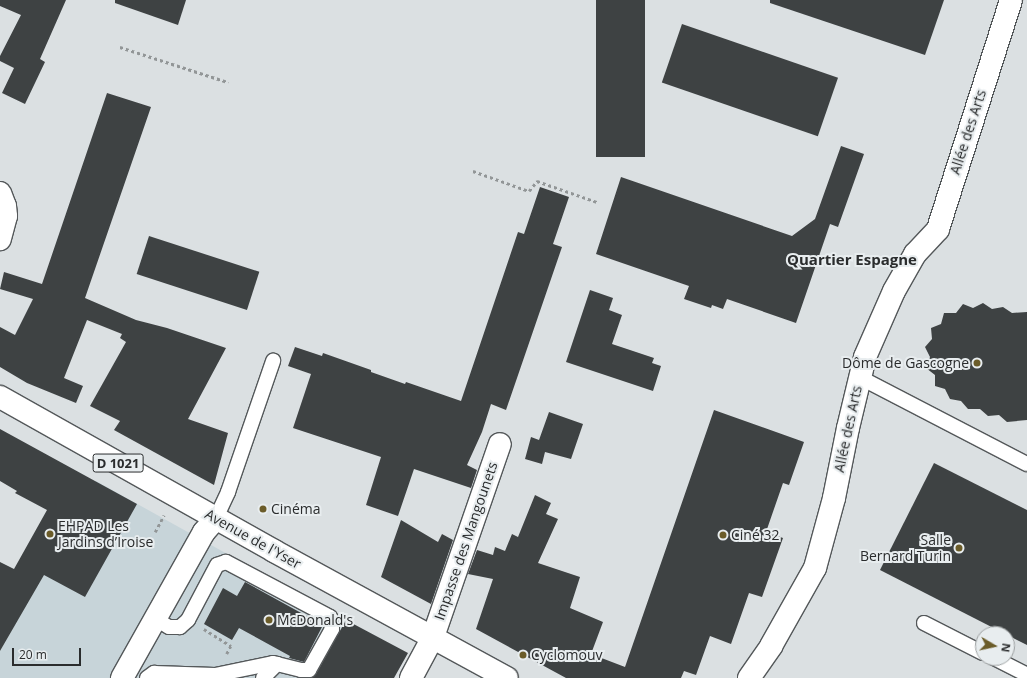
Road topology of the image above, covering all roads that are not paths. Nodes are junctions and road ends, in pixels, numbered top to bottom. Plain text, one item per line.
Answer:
1 (1010, 0) edge
2 (0, 193) edge
3 (0, 239) edge
4 (273, 361) dead end
5 (859, 377) junction
6 (0, 397) edge
7 (500, 444) dead end
8 (1027, 464) edge
9 (216, 518) junction
10 (155, 619) junction
11 (924, 623) dead end
12 (433, 637) junction
13 (975, 649) edge
14 (277, 664) junction
15 (1010, 666) edge
16 (1027, 675) edge
17 (218, 677) edge
18 (122, 678) edge
19 (146, 678) edge
20 (263, 678) edge
21 (411, 678) edge
22 (507, 678) edge
23 (748, 678) edge

1 - 5 street, Allée des Arts
2 - 3 street
4 - 9 lane
5 - 8 lane
5 - 23 street, Allée des Arts
6 - 9 street, Avenue de l'Yser / D 1021
7 - 12 street, Impasse des Mangounets
9 - 10 street
9 - 12 street, Avenue de l'Yser / D 1021
10 - 14 lane
10 - 18 street
11 - 13 lane
12 - 21 street, Impasse des Mangounets
12 - 22 street, Avenue de l'Yser / D 1021
14 - 17 lane
14 - 20 lane
15 - 16 lane
17 - 19 lane

